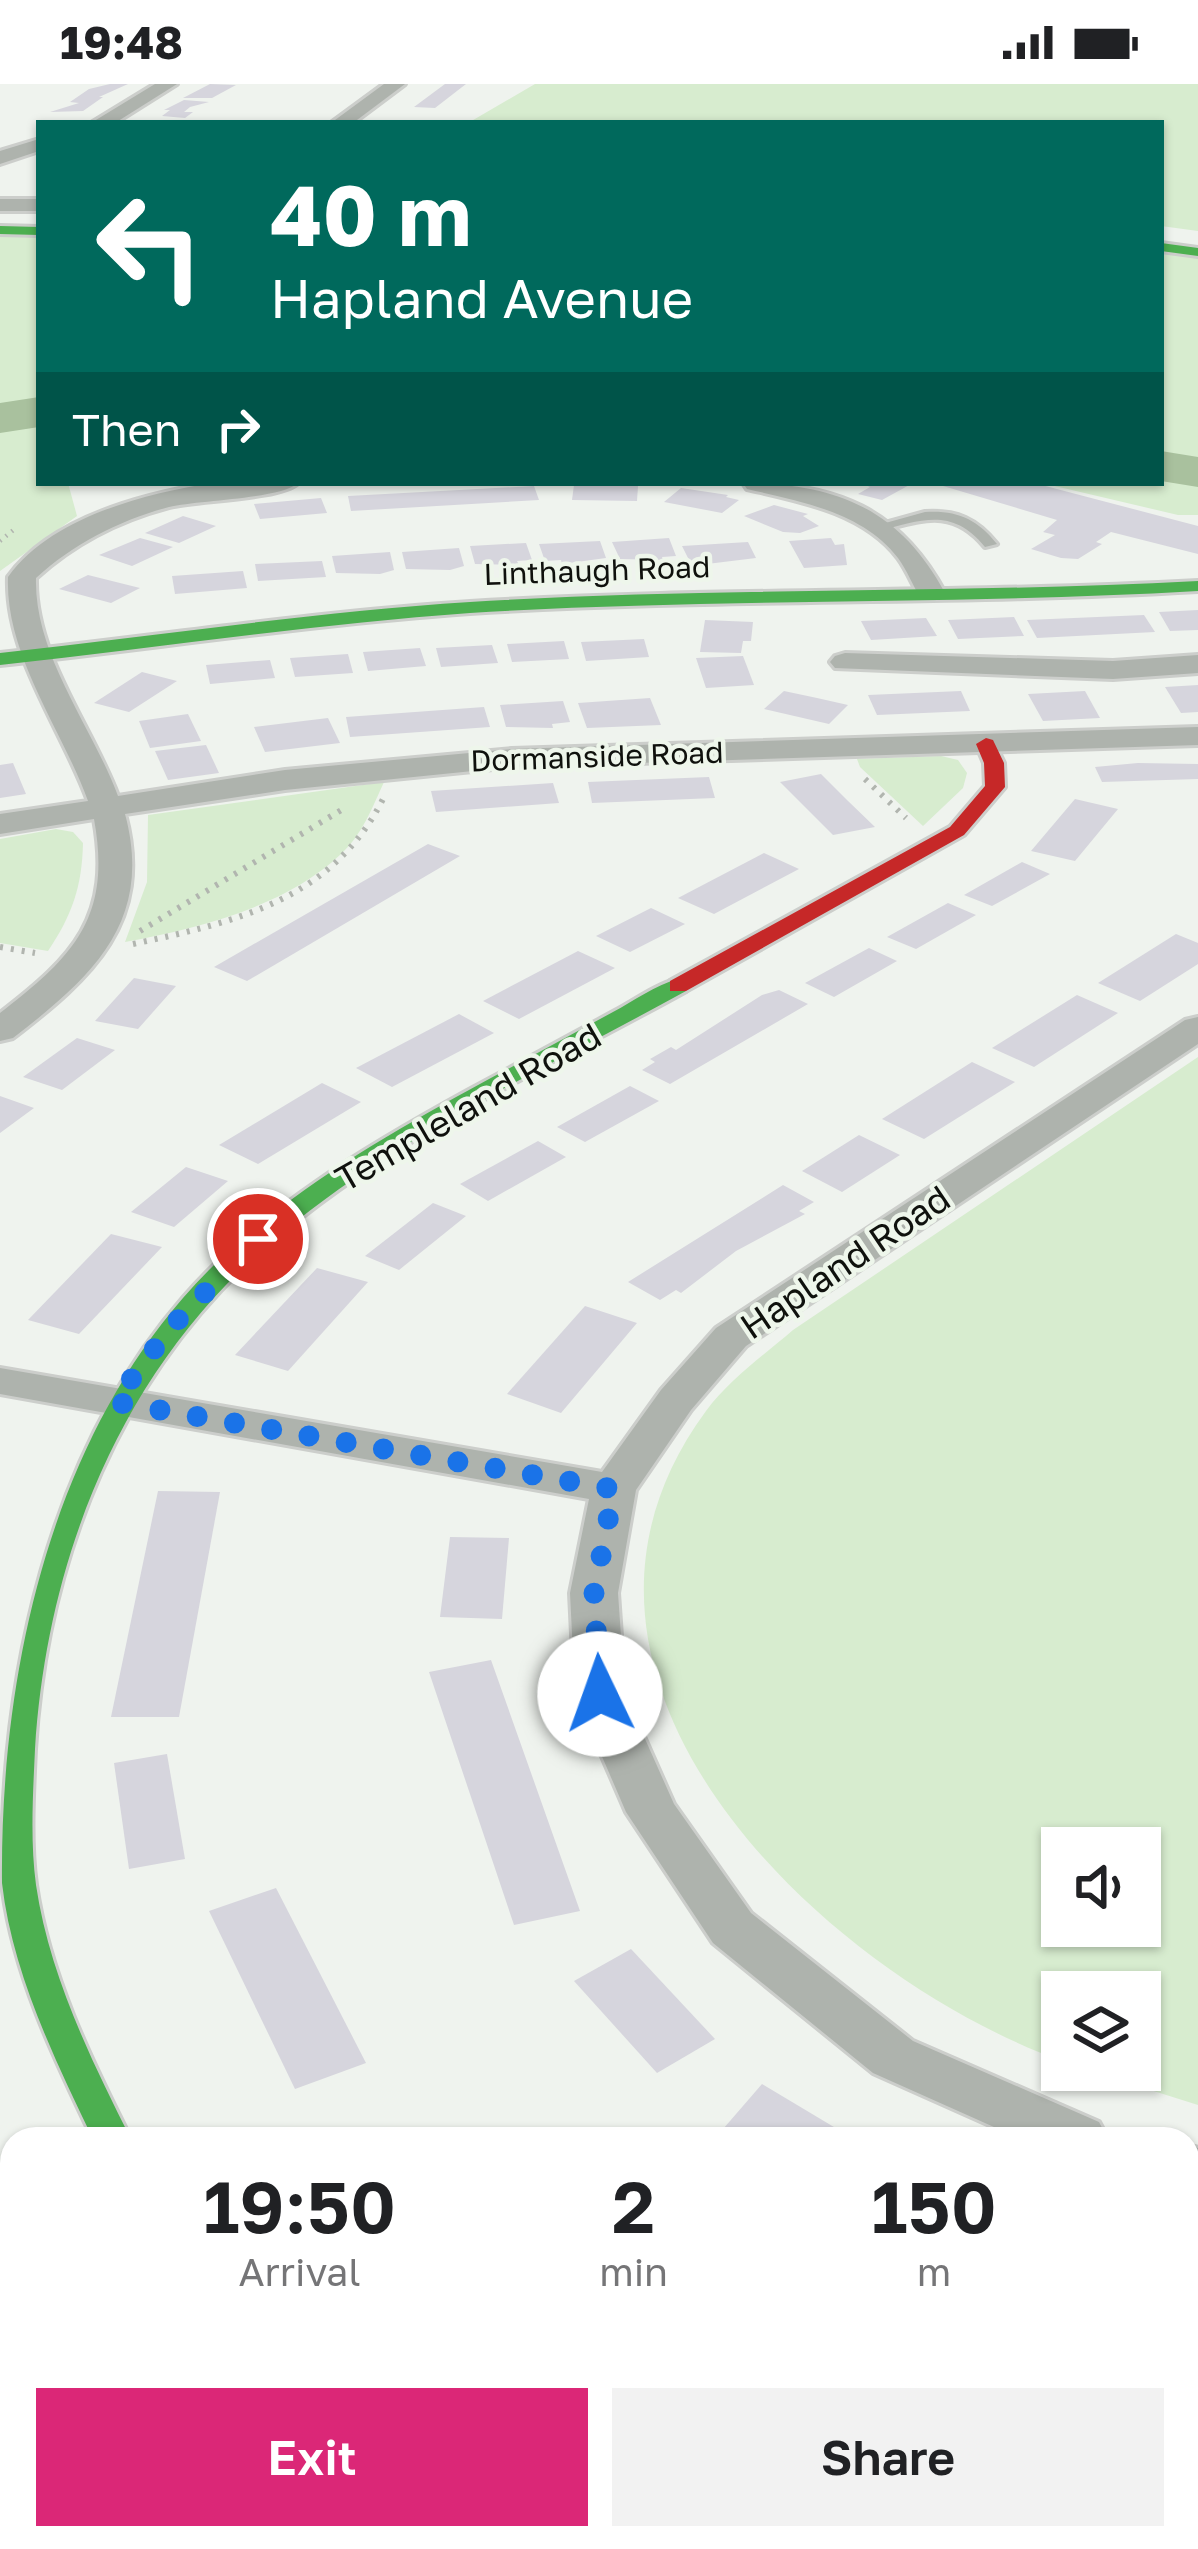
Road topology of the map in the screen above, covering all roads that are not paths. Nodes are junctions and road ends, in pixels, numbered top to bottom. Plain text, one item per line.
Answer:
1 (168, 84) edge
2 (397, 84) edge
3 (106, 120) edge
4 (345, 120) edge
5 (36, 146) edge
6 (0, 158) edge
7 (0, 205) edge
8 (36, 205) edge
9 (0, 226) edge
10 (36, 227) edge
11 (1164, 243) edge
12 (1198, 248) edge
13 (267, 486) edge
14 (766, 486) edge
15 (878, 527) junction
16 (990, 544) dead end
17 (1198, 572) edge
18 (926, 584) junction
19 (1198, 586) edge
20 (13, 648) edge
21 (845, 662) dead end
22 (1198, 664) edge
23 (1113, 670) junction
24 (1198, 736) edge
25 (1150, 738) junction
26 (986, 744) junction
27 (106, 804) junction
28 (0, 824) edge
29 (1198, 1028) edge
30 (0, 1030) edge
31 (0, 1382) edge
32 (114, 1402) junction
33 (614, 1489) junction
34 (106, 2127) edge
35 (1052, 2127) edge

1 - 3 street
2 - 4 street
5 - 6 street
7 - 8 street
9 - 10 street
11 - 12 street
13 - 20 street
14 - 15 street
15 - 16 lane
15 - 18 street
17 - 18 street, Linthaugh Road
18 - 19 street, Linthaugh Road
18 - 20 street, Linthaugh Road
20 - 27 street
21 - 23 street
22 - 23 street
23 - 25 street
24 - 25 street, Dormanside Road
25 - 26 street, Dormanside Road
26 - 27 street, Dormanside Road
26 - 32 street, Templeland Road
27 - 28 street, Dormanside Road
27 - 30 street
29 - 33 street, Hapland Road
31 - 32 street
32 - 33 street
32 - 34 street, Templeland Road
33 - 35 street, Hapland Road

